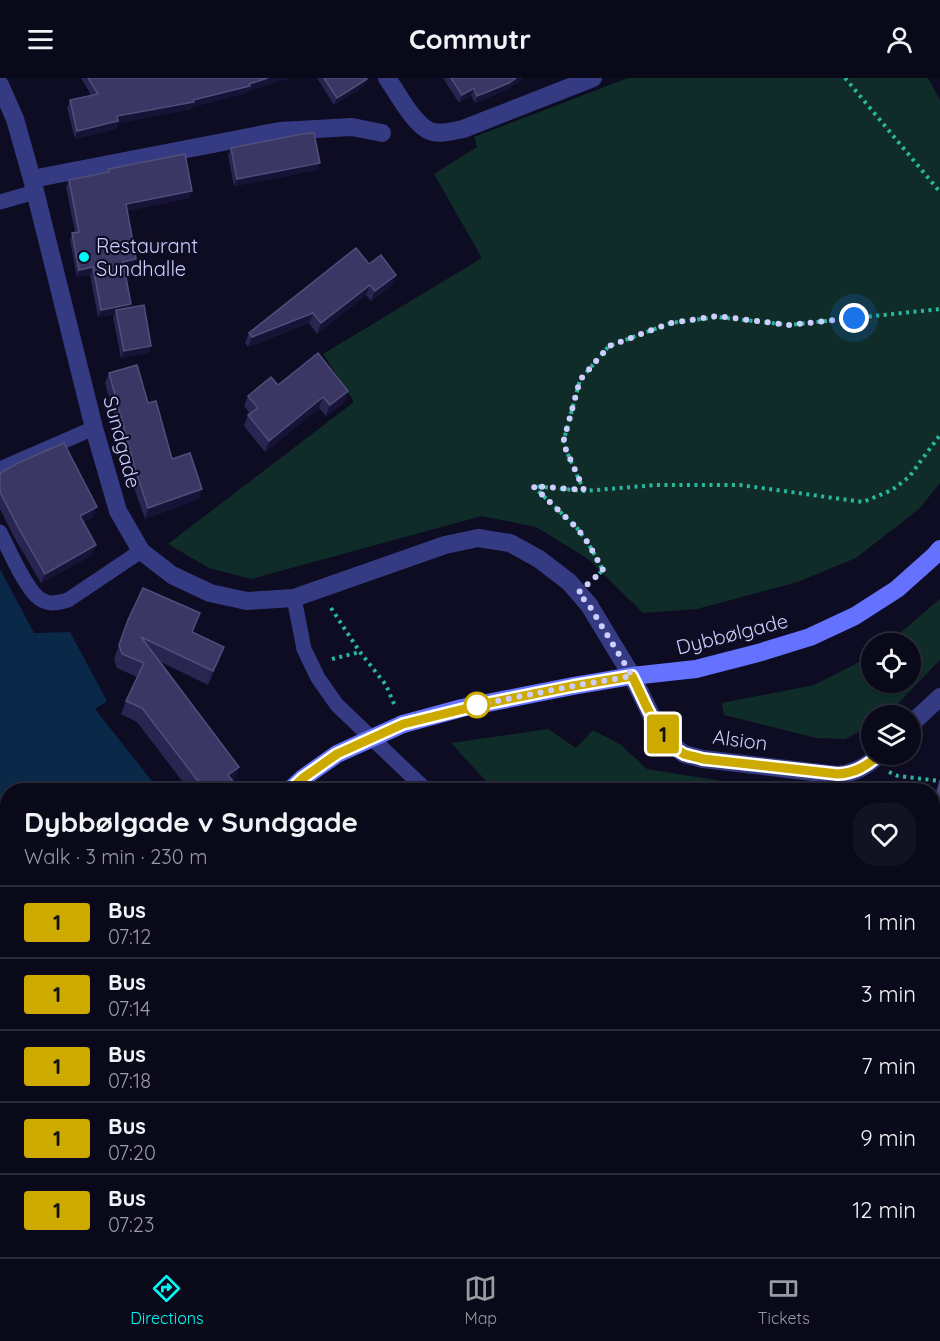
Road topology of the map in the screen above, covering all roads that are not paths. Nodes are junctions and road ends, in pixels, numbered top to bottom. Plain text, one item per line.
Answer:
1 (387, 78) edge
2 (593, 78) edge
3 (0, 86) edge
4 (381, 133) dead end
5 (33, 186) junction
6 (0, 202) edge
7 (94, 428) junction
8 (0, 469) edge
9 (0, 532) edge
10 (940, 549) edge
11 (141, 551) junction
12 (294, 598) junction
13 (632, 676) junction
14 (940, 697) edge
15 (921, 715) edge
16 (865, 765) edge
17 (298, 783) edge
18 (419, 783) edge

1 - 2 street
3 - 5 street, Sundgade
4 - 5 street
5 - 6 lane
5 - 7 street, Sundgade
7 - 8 lane
7 - 11 street, Sundgade
9 - 11 lane
10 - 13 street, Dybbølgade
11 - 12 street, Sundgade
12 - 13 street, Sundgade
12 - 18 lane
13 - 16 street, Alsion
13 - 17 street, Dybbølgade, bridge
14 - 15 street

